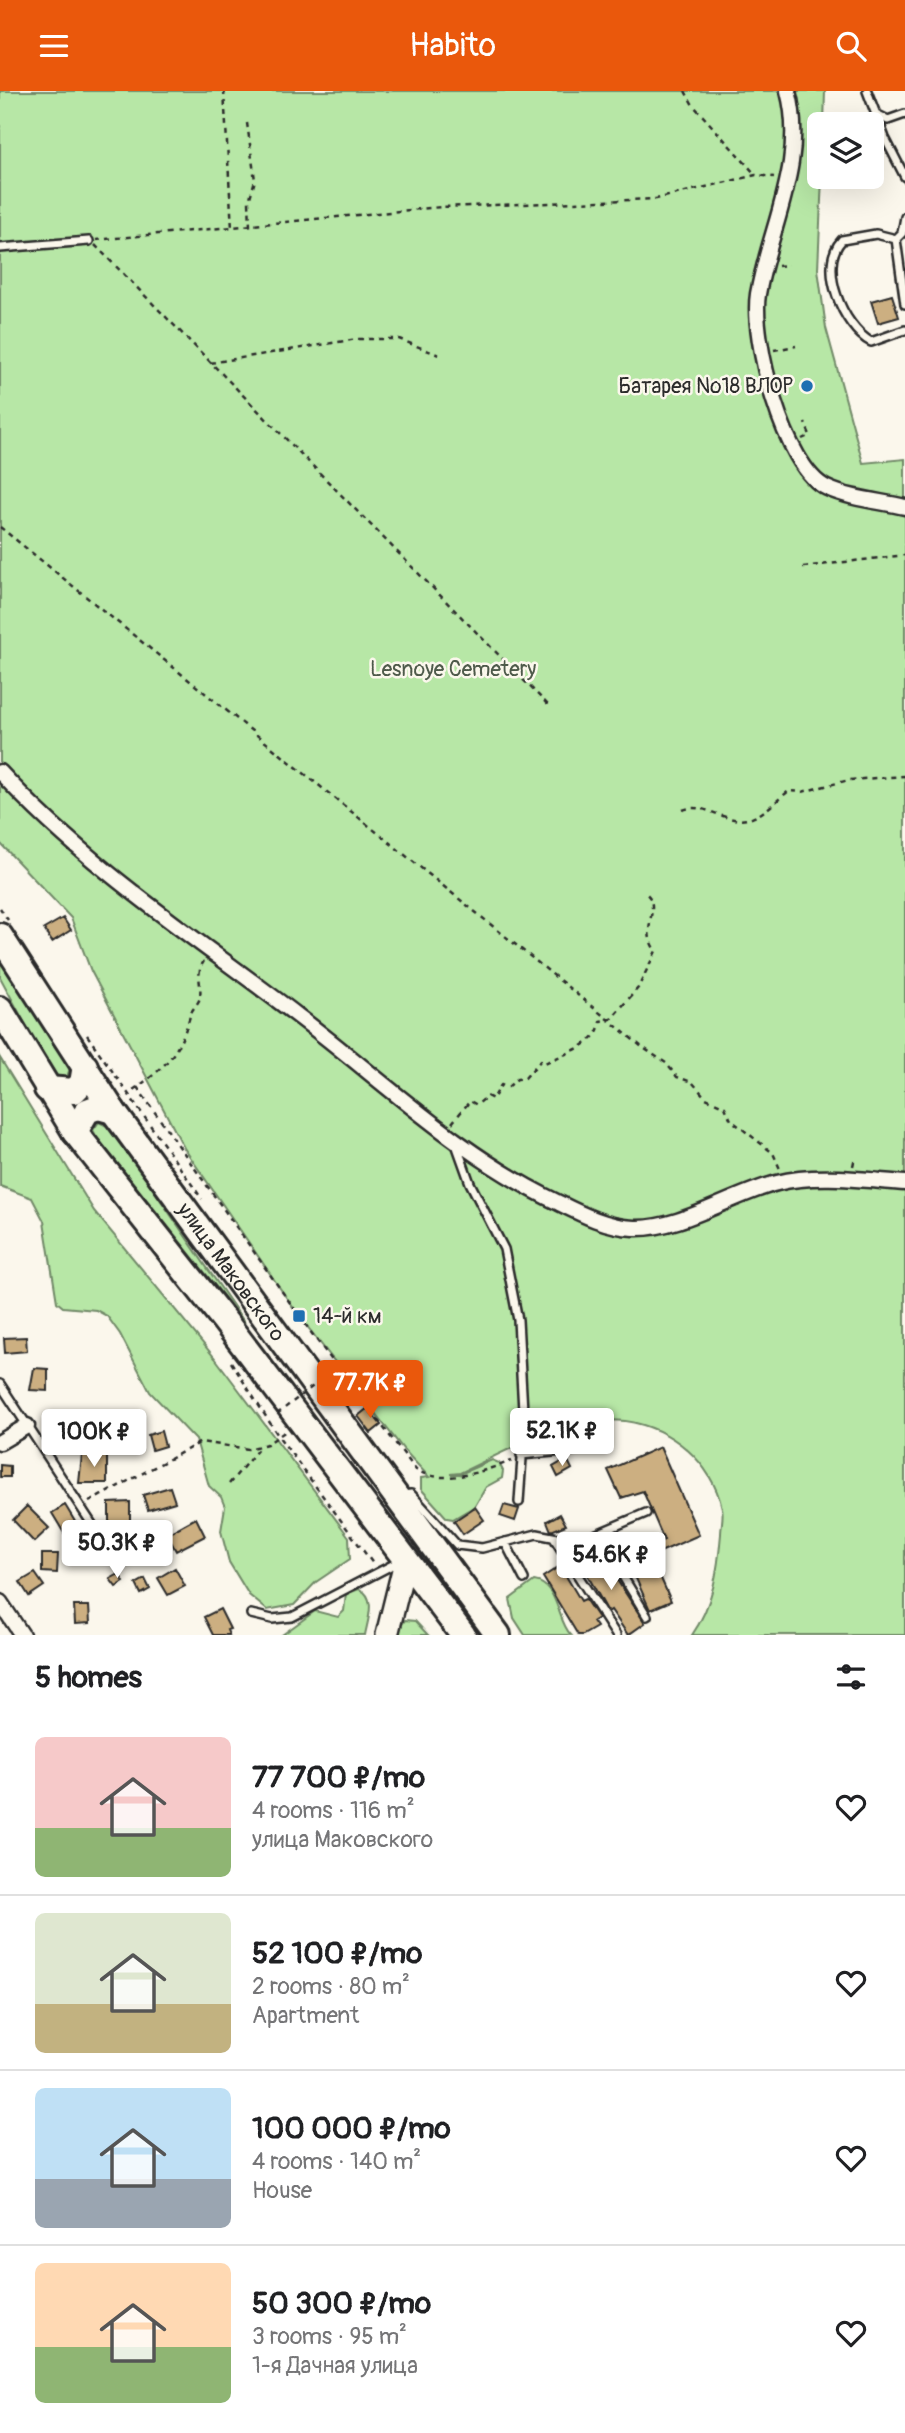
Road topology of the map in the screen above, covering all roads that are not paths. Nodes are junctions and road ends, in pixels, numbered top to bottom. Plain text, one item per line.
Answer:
1 (788, 91) edge
2 (867, 91) edge
3 (875, 112) edge
4 (905, 114) edge
5 (884, 118) edge
6 (884, 132) edge
7 (905, 177) edge
8 (905, 217) edge
9 (901, 235) edge
10 (90, 241) road end
11 (0, 248) edge
12 (905, 304) edge
13 (905, 330) edge
14 (905, 507) edge
15 (0, 772) edge
16 (0, 936) edge
17 (0, 1009) edge
18 (85, 1066) junction
19 (47, 1089) junction
20 (113, 1111) junction
21 (75, 1132) junction
22 (451, 1139) junction
23 (905, 1183) edge
24 (0, 1384) edge
25 (27, 1426) junction
26 (0, 1441) edge
27 (585, 1449) dead end
28 (521, 1456) junction
29 (396, 1497) junction
30 (519, 1502) dead end
31 (646, 1513) dead end
32 (597, 1534) junction
33 (554, 1537) junction
34 (505, 1542) junction
35 (107, 1547) dead end
36 (406, 1558) junction
37 (524, 1579) dead end
38 (0, 1602) edge
39 (251, 1614) dead end
40 (647, 1616) dead end
41 (22, 1635) edge
42 (387, 1635) edge
43 (463, 1635) edge
44 (498, 1635) edge
45 (617, 1635) edge

1 - 14 street
2 - 3 lane
4 - 5 lane
6 - 7 lane
8 - 9 lane
9 - 12 lane
9 - 13 lane
10 - 11 lane
15 - 22 street
16 - 18 highway, улица Маковского
17 - 19 highway, улица Маковского
18 - 19 highway
18 - 20 highway, улица Маковского
19 - 21 highway, улица Маковского
20 - 21 highway
20 - 29 highway, улица Маковского
21 - 36 highway, улица Маковского
22 - 23 street
22 - 28 lane
24 - 25 lane
25 - 26 street
25 - 35 lane
27 - 28 lane
28 - 30 lane
29 - 34 lane
29 - 44 highway, улица Маковского
31 - 32 lane
32 - 33 lane
32 - 40 lane
33 - 34 lane
33 - 45 lane
34 - 37 lane
36 - 39 lane
36 - 42 main road
36 - 43 highway, улица Маковского
38 - 41 street

